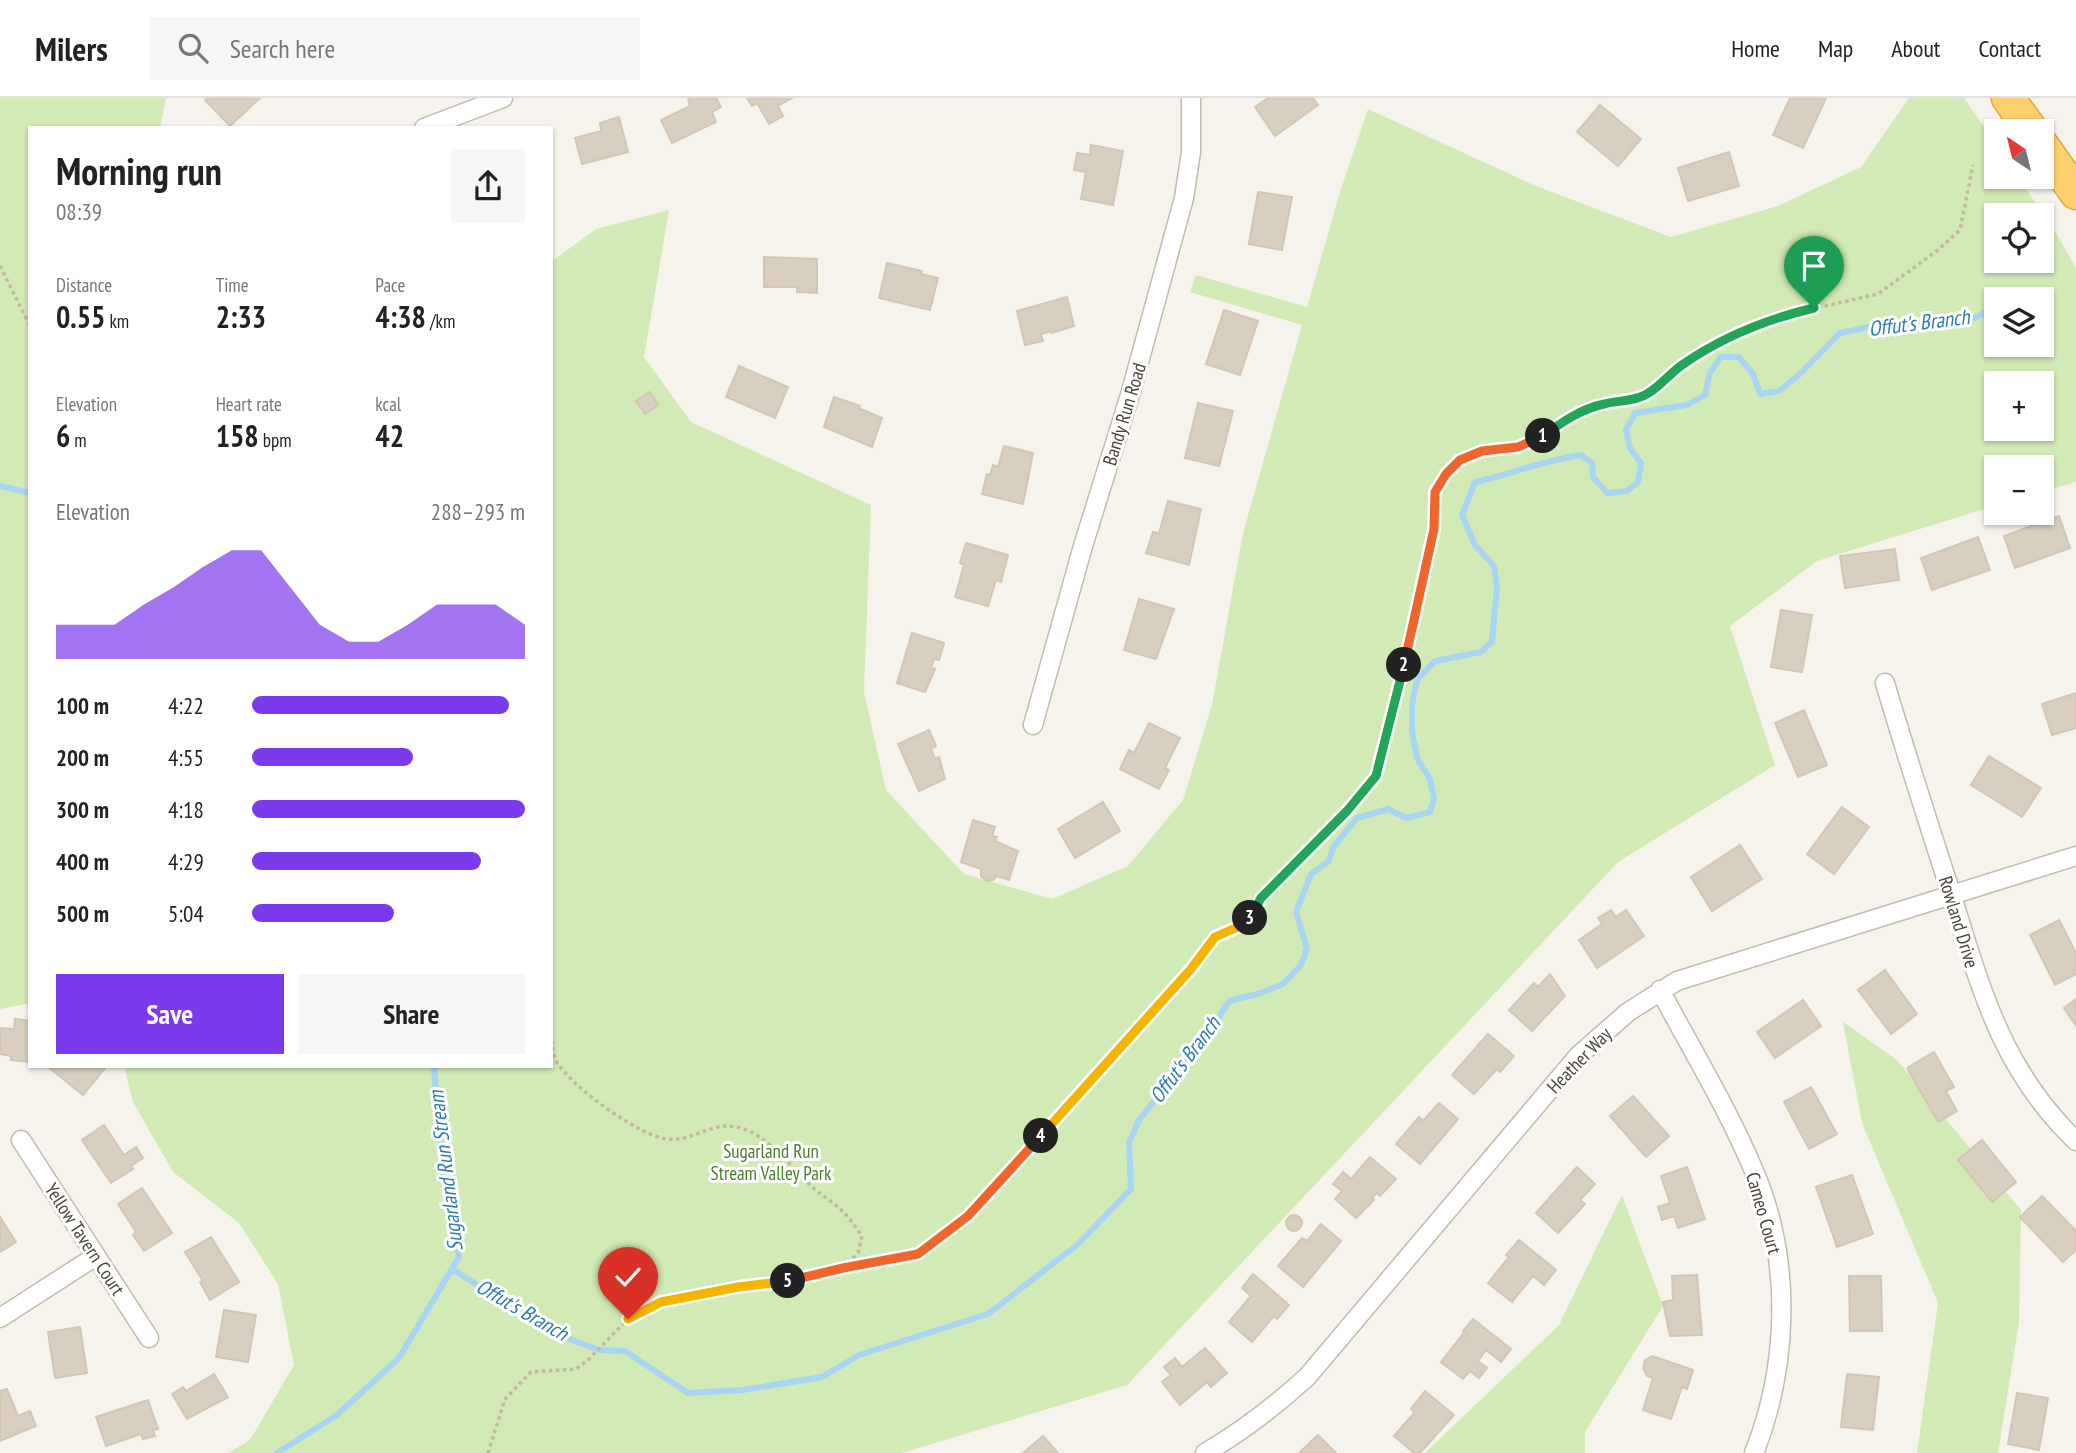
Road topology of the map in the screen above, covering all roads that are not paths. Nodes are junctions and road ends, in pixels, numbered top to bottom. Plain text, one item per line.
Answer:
1 (503, 98) edge
2 (1191, 98) edge
3 (2008, 98) edge
4 (2023, 119) edge
5 (429, 126) edge
6 (2054, 162) edge
7 (2076, 193) edge
8 (1885, 683) dead end
9 (1032, 725) dead end
10 (2076, 856) edge
11 (1951, 895) junction
12 (1660, 990) junction
13 (21, 1140) dead end
14 (2076, 1141) edge
15 (96, 1256) junction
16 (0, 1318) edge
17 (149, 1338) dead end
18 (1205, 1453) edge
19 (1754, 1453) edge

1 - 5 street
2 - 9 street, Bandy Run Road
3 - 4 highway
6 - 7 highway
8 - 11 street, Rowland Drive
10 - 11 street, Heather Way
11 - 12 street, Heather Way
11 - 14 street, Rowland Drive
12 - 18 street, Heather Way
12 - 19 street, Cameo Court
13 - 15 street, Yellow Tavern Court
15 - 16 street
15 - 17 street, Yellow Tavern Court

